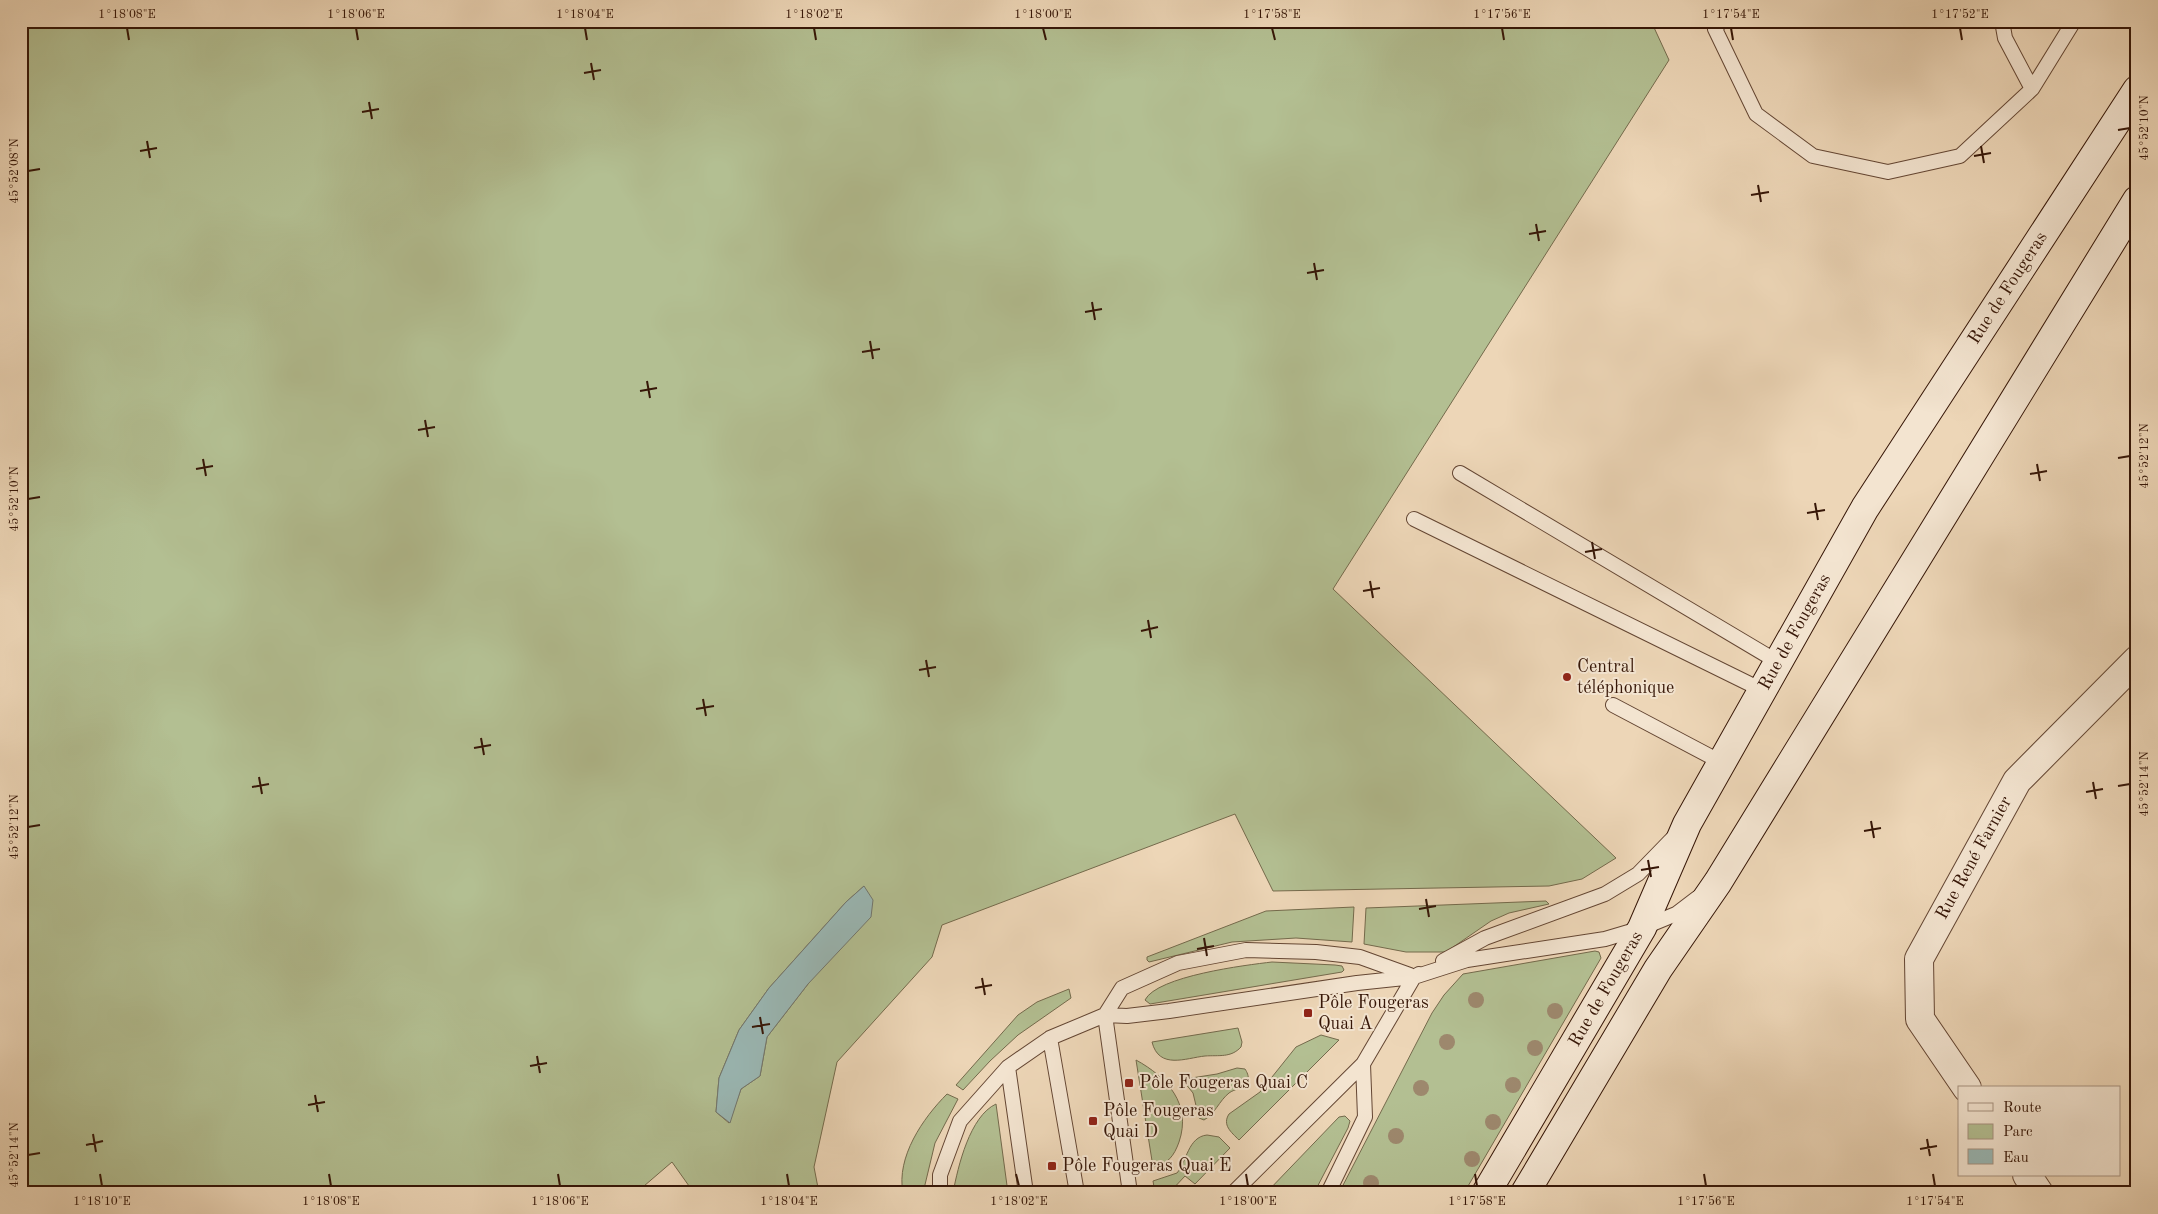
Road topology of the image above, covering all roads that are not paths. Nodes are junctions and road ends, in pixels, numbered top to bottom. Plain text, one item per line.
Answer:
1 (2002, 21) edge
2 (2074, 21) edge
3 (1717, 24) edge
4 (2032, 89) junction
5 (2137, 90) edge
6 (2137, 200) edge
7 (1460, 473) dead end
8 (1414, 519) dead end
9 (2137, 660) edge
10 (1778, 662) junction
11 (1762, 690) junction
12 (1613, 705) dead end
13 (1721, 762) junction
14 (1687, 824) junction
15 (1718, 882) junction
16 (1642, 928) junction
17 (1414, 977) junction
18 (1104, 1015) junction
19 (1050, 1038) junction
20 (1363, 1064) junction
21 (1008, 1067) junction
22 (1966, 1086) edge
23 (2028, 1176) edge
24 (940, 1193) edge
25 (1026, 1193) edge
26 (1077, 1193) edge
27 (1130, 1193) edge
28 (1234, 1193) edge
29 (1328, 1193) edge
30 (1486, 1193) edge
31 (1525, 1193) edge
32 (2038, 1193) edge

1 - 4 lane
2 - 4 lane
3 - 4 lane
5 - 10 main road, Rue de Fougeras
6 - 15 main road, Rue de Fougeras
7 - 10 lane
8 - 11 lane
9 - 22 main road, Rue René Farnier
10 - 11 main road, Rue de Fougeras
11 - 13 main road, Rue de Fougeras
12 - 13 lane
13 - 14 main road, Rue de Fougeras
14 - 16 main road, Rue de Fougeras
14 - 17 lane
15 - 16 lane
15 - 31 main road, Rue de Fougeras
16 - 17 lane
16 - 30 main road, Rue de Fougeras
17 - 18 lane
17 - 18 lane
17 - 20 lane
18 - 19 lane
18 - 27 lane
19 - 21 lane
19 - 26 lane
20 - 28 lane
20 - 29 lane
21 - 24 lane
21 - 25 lane
23 - 32 main road

